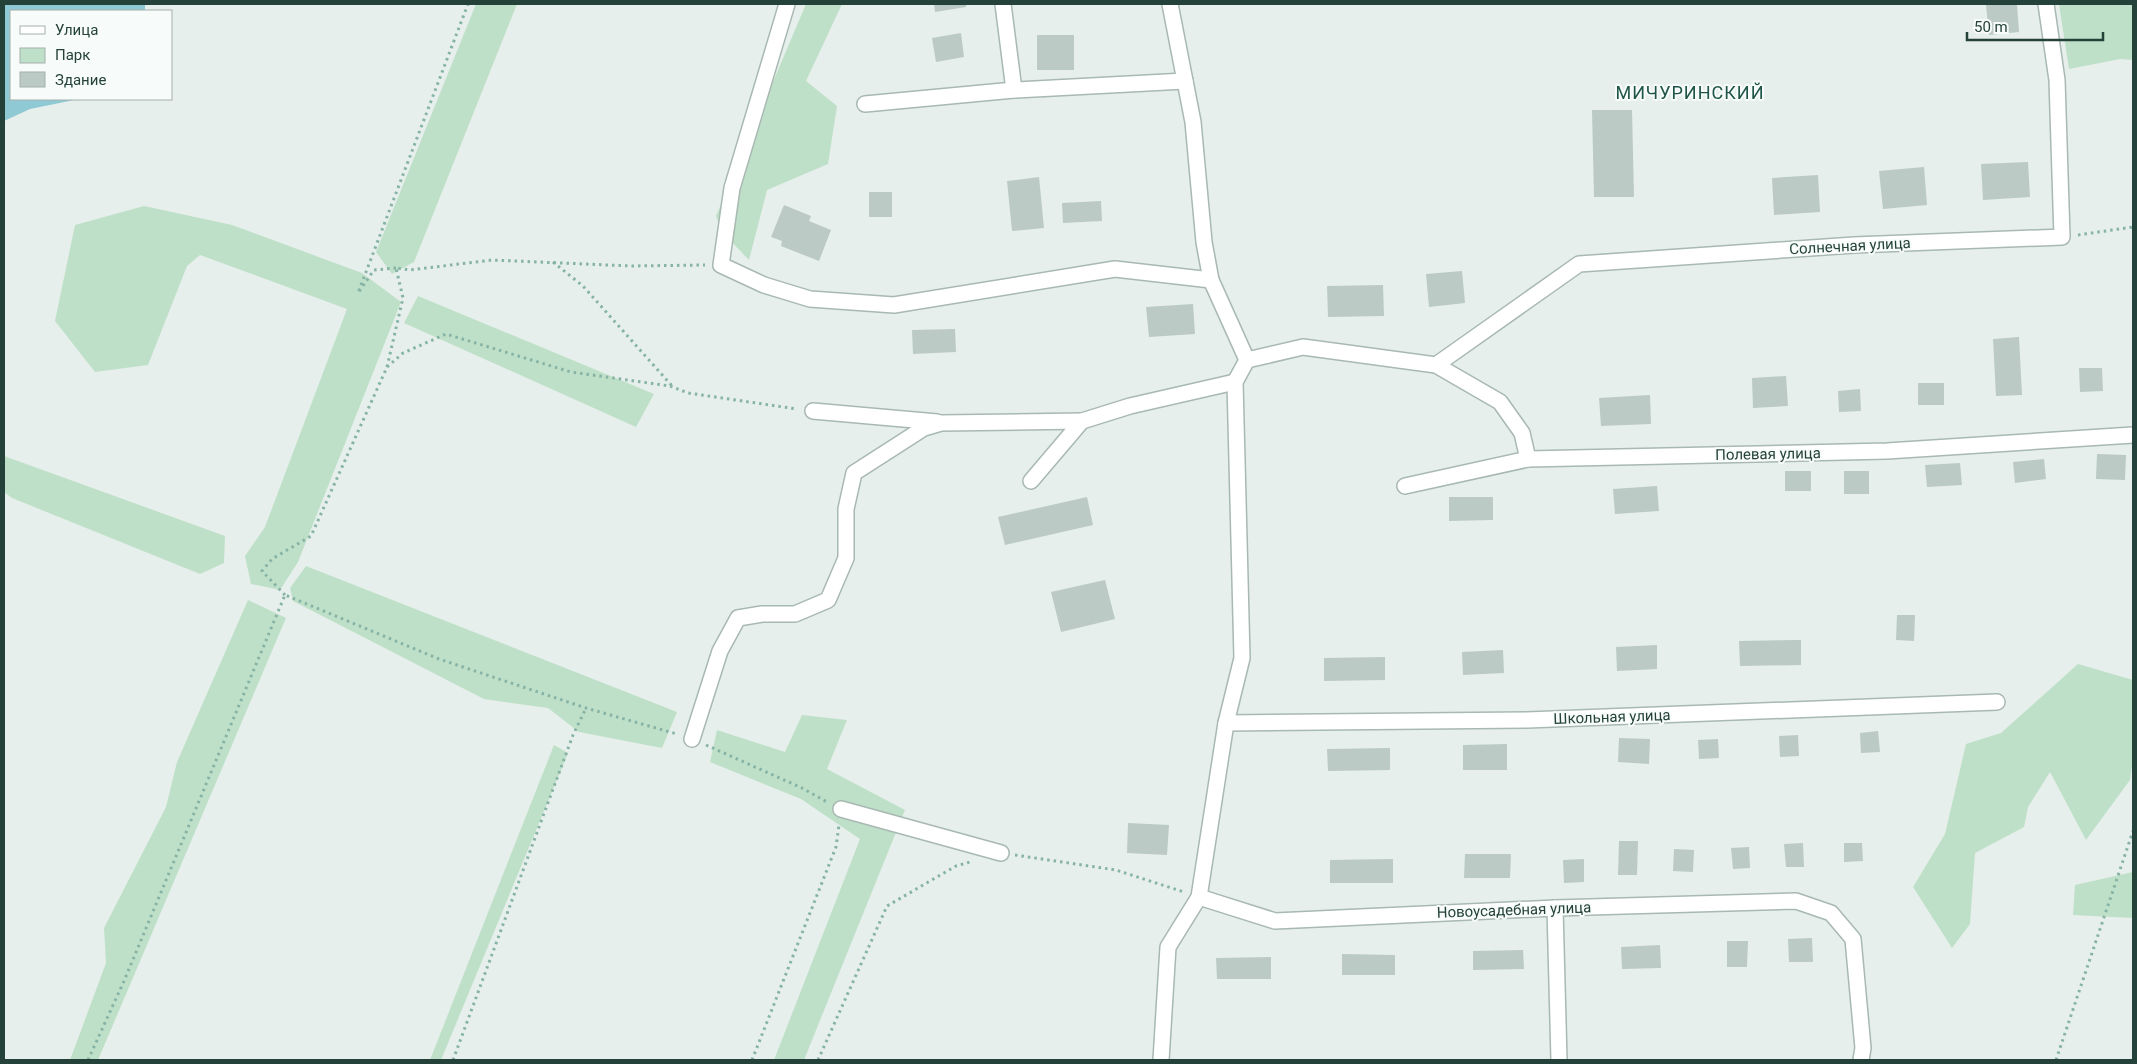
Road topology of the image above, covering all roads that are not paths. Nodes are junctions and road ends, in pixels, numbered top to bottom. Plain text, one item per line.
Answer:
1 (787, 4) edge
2 (1003, 4) edge
3 (1170, 4) edge
4 (2046, 4) edge
5 (1185, 81) junction
6 (1014, 90) junction
7 (865, 104) dead end
8 (1211, 280) junction
9 (1247, 360) junction
10 (1436, 365) junction
11 (1235, 382) junction
12 (813, 411) road end
13 (1082, 421) junction
14 (941, 423) junction
15 (2133, 435) edge
16 (1528, 460) junction
17 (1031, 481) dead end
18 (1405, 486) dead end
19 (1998, 702) dead end
20 (1226, 723) junction
21 (692, 739) road end
22 (841, 809) road end
23 (1001, 853) road end
24 (1199, 897) junction
25 (1555, 908) junction
26 (1161, 1060) edge
27 (1559, 1060) edge
28 (1861, 1060) edge

1 - 8 street
2 - 6 street
3 - 5 street
4 - 10 street, Солнечная улица
5 - 6 street
5 - 8 street
6 - 7 street
8 - 9 street
9 - 10 street
9 - 11 street
10 - 16 street
11 - 13 street
11 - 20 street
12 - 14 street
13 - 14 street
13 - 17 street
14 - 21 street
15 - 16 street, Полевая улица
16 - 18 street, Полевая улица
19 - 20 street, Школьная улица
20 - 24 street
22 - 23 street
24 - 25 street, Новоусадебная улица
24 - 26 street
25 - 27 street
25 - 28 street, Новоусадебная улица

